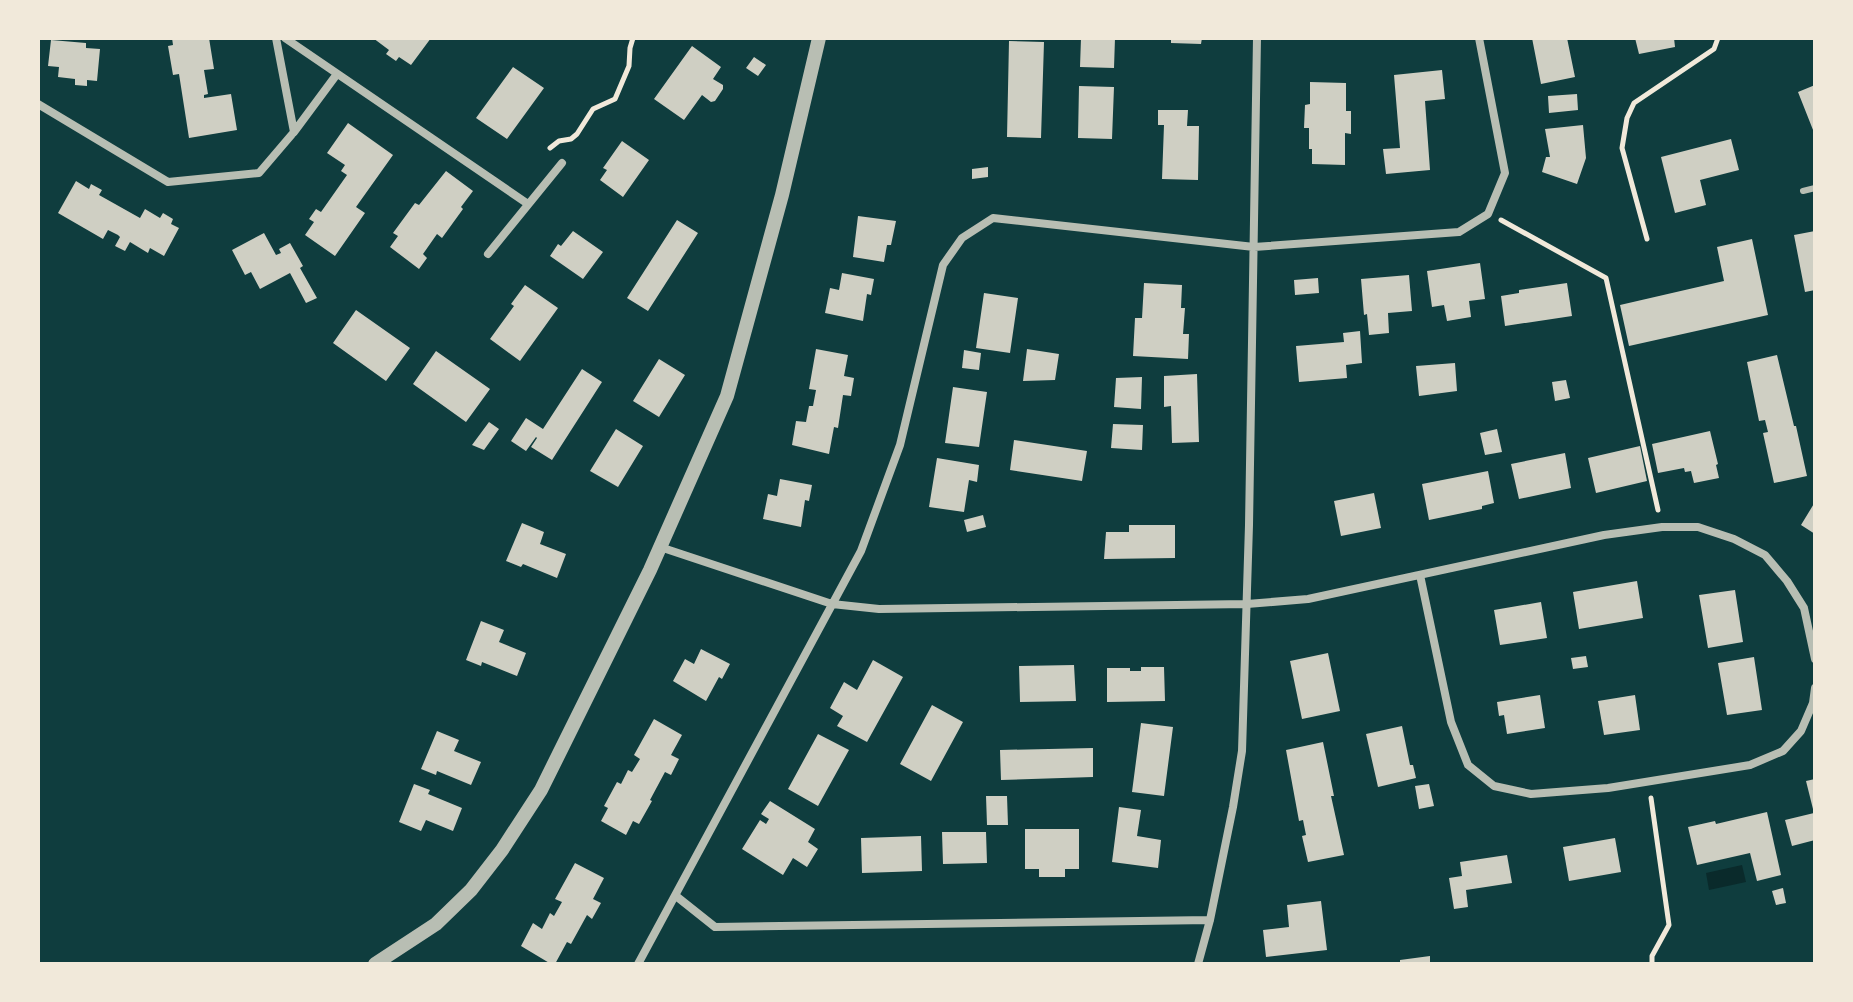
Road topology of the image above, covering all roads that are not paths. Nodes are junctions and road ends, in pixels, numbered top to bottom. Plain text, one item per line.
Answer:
1 (276, 38) edge
2 (285, 38) edge
3 (819, 38) edge
4 (1257, 38) edge
5 (1479, 38) edge
6 (337, 74) junction
7 (38, 104) edge
8 (294, 132) junction
9 (562, 163) road end
10 (1815, 188) edge
11 (1803, 191) dead end
12 (528, 204) junction
13 (1254, 247) junction
14 (488, 254) dead end
15 (660, 547) junction
16 (1420, 575) junction
17 (832, 604) junction
18 (1247, 604) junction
19 (1815, 659) edge
20 (1815, 688) edge
21 (676, 896) junction
22 (1210, 920) junction
23 (375, 964) edge
24 (638, 964) edge
25 (1198, 964) edge

1 - 8 street
2 - 6 street
3 - 15 street
4 - 13 street
5 - 13 street
6 - 8 street
6 - 12 street
7 - 8 street
9 - 12 street
10 - 11 lane
12 - 14 street
13 - 17 street
13 - 18 street
15 - 17 street
15 - 23 street
16 - 18 street
16 - 19 street
16 - 20 street
17 - 18 street
17 - 21 street
18 - 22 street
21 - 22 street
21 - 24 street
22 - 25 street

